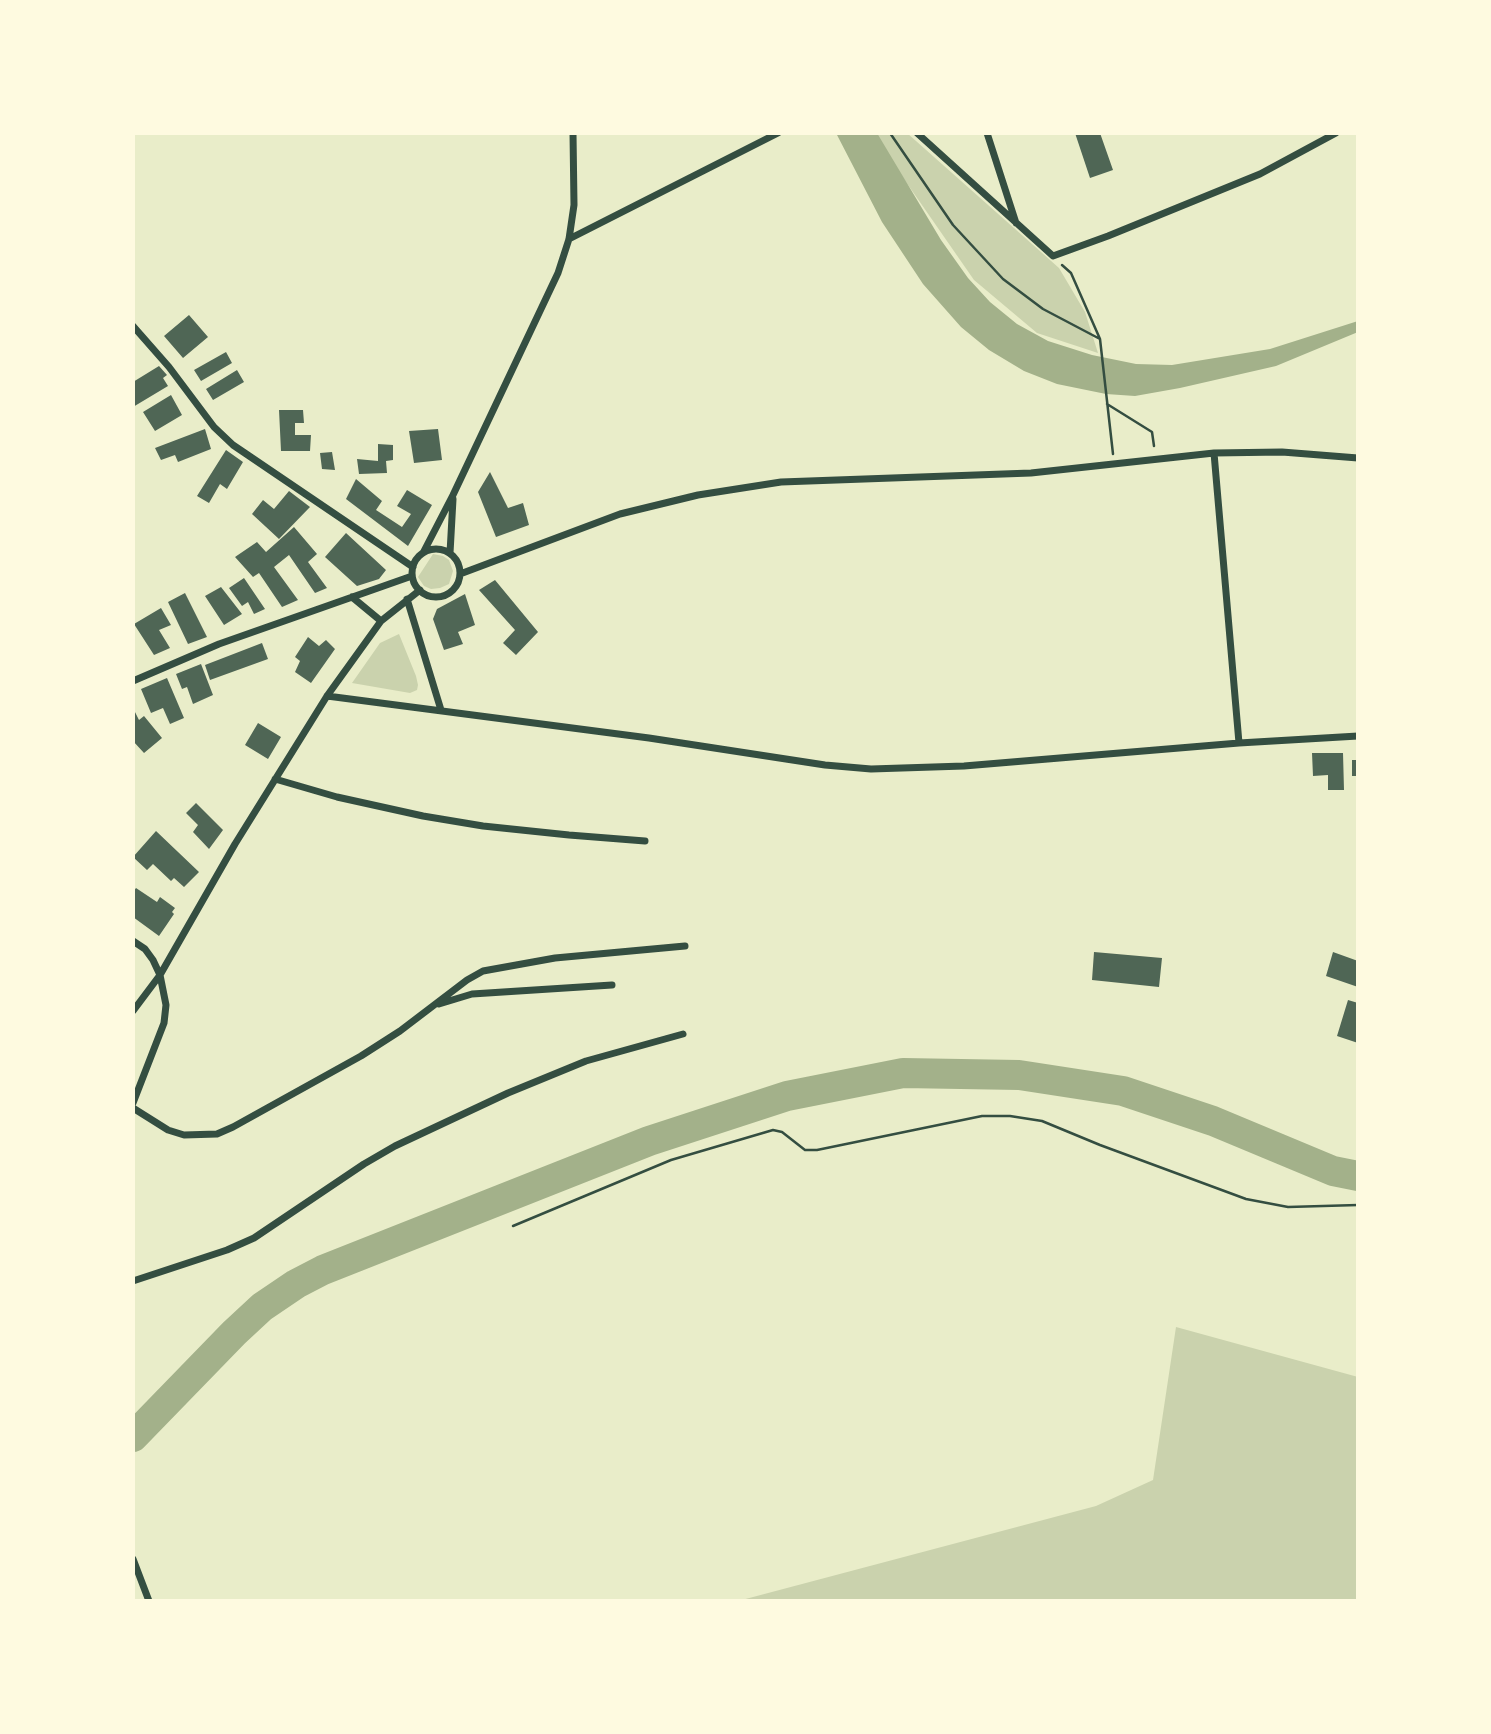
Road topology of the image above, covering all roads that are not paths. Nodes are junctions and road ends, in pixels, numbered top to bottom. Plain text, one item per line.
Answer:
1 (573, 133) edge
2 (778, 133) edge
3 (917, 133) edge
4 (987, 133) edge
5 (1336, 133) edge
6 (1017, 223) junction
7 (569, 239) junction
8 (133, 326) edge
9 (1214, 453) junction
10 (1358, 458) edge
11 (453, 495) junction
12 (423, 552) junction
13 (450, 553) junction
14 (413, 567) junction
15 (460, 574) junction
16 (412, 576) junction
17 (420, 590) junction
18 (352, 597) junction
19 (407, 599) junction
20 (381, 621) junction
21 (133, 681) edge
22 (327, 696) junction
23 (441, 710) junction
24 (1358, 736) edge
25 (1239, 743) junction
26 (275, 779) junction
27 (645, 841) dead end
28 (133, 941) edge
29 (685, 946) dead end
30 (160, 975) junction
31 (612, 985) dead end
32 (435, 1006) junction
33 (133, 1011) edge
34 (683, 1034) dead end
35 (133, 1106) edge
36 (133, 1280) edge
37 (133, 1559) edge
38 (149, 1601) edge

1 - 7 street
2 - 7 street
3 - 6 street
4 - 6 street
5 - 6 street
7 - 11 street
8 - 14 street
9 - 10 street
9 - 15 street
9 - 25 street
11 - 12 street
11 - 13 street
12 - 13 street
12 - 14 street
13 - 15 street
14 - 16 street
15 - 17 street
16 - 17 street
16 - 18 street
17 - 19 street
18 - 20 street
18 - 21 street
19 - 20 street
19 - 23 street
20 - 22 street
22 - 23 street
22 - 26 street
23 - 25 street
24 - 25 street
26 - 27 street
26 - 30 street
28 - 30 street
29 - 32 street
30 - 33 street
30 - 35 street
31 - 32 street
32 - 35 street
34 - 36 street
37 - 38 street

